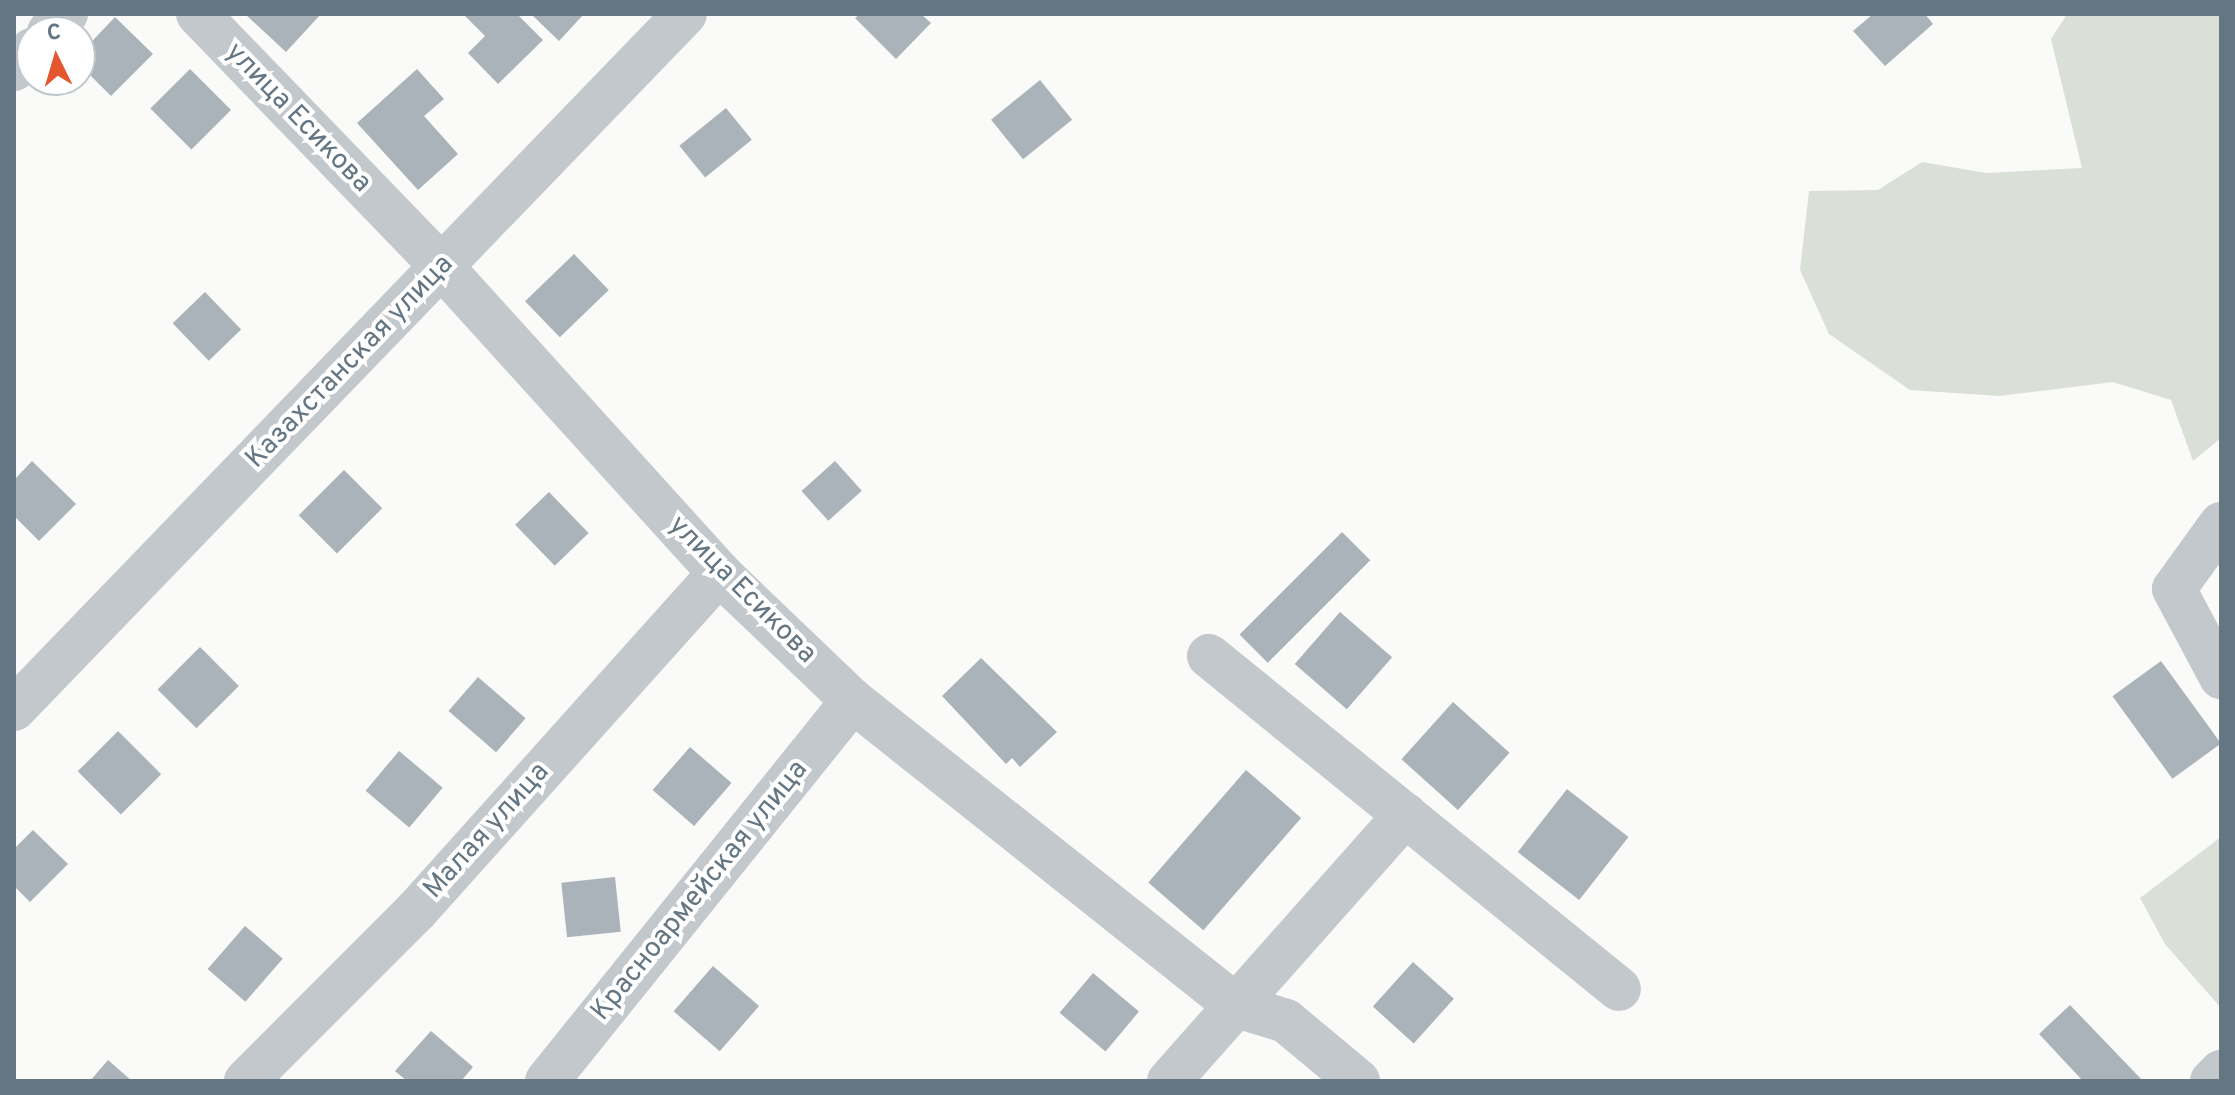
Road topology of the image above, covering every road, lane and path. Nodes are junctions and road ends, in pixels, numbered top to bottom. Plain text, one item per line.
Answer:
1 (198, 14) edge
2 (685, 14) edge
3 (442, 267) junction
4 (2221, 524) edge
5 (719, 573) junction
6 (1209, 656) dead end
7 (2221, 677) edge
8 (853, 701) junction
9 (14, 709) edge
10 (1405, 815) junction
11 (1619, 989) dead end
12 (1237, 1006) junction
13 (2221, 1072) edge
14 (246, 1081) edge
15 (547, 1081) edge
16 (1169, 1081) edge
17 (1358, 1081) edge
18 (2212, 1081) edge

1 - 3 street, улица Есикова
2 - 3 street, Казахстанская улица
3 - 5 street, улица Есикова
3 - 9 street, Казахстанская улица
4 - 7 street
5 - 8 street, улица Есикова
5 - 14 street, Малая улица
6 - 10 street
8 - 12 street, улица Есикова
8 - 15 street, Красноармейская улица
10 - 11 street
10 - 12 street
12 - 16 street
12 - 17 street, улица Есикова
13 - 18 street

